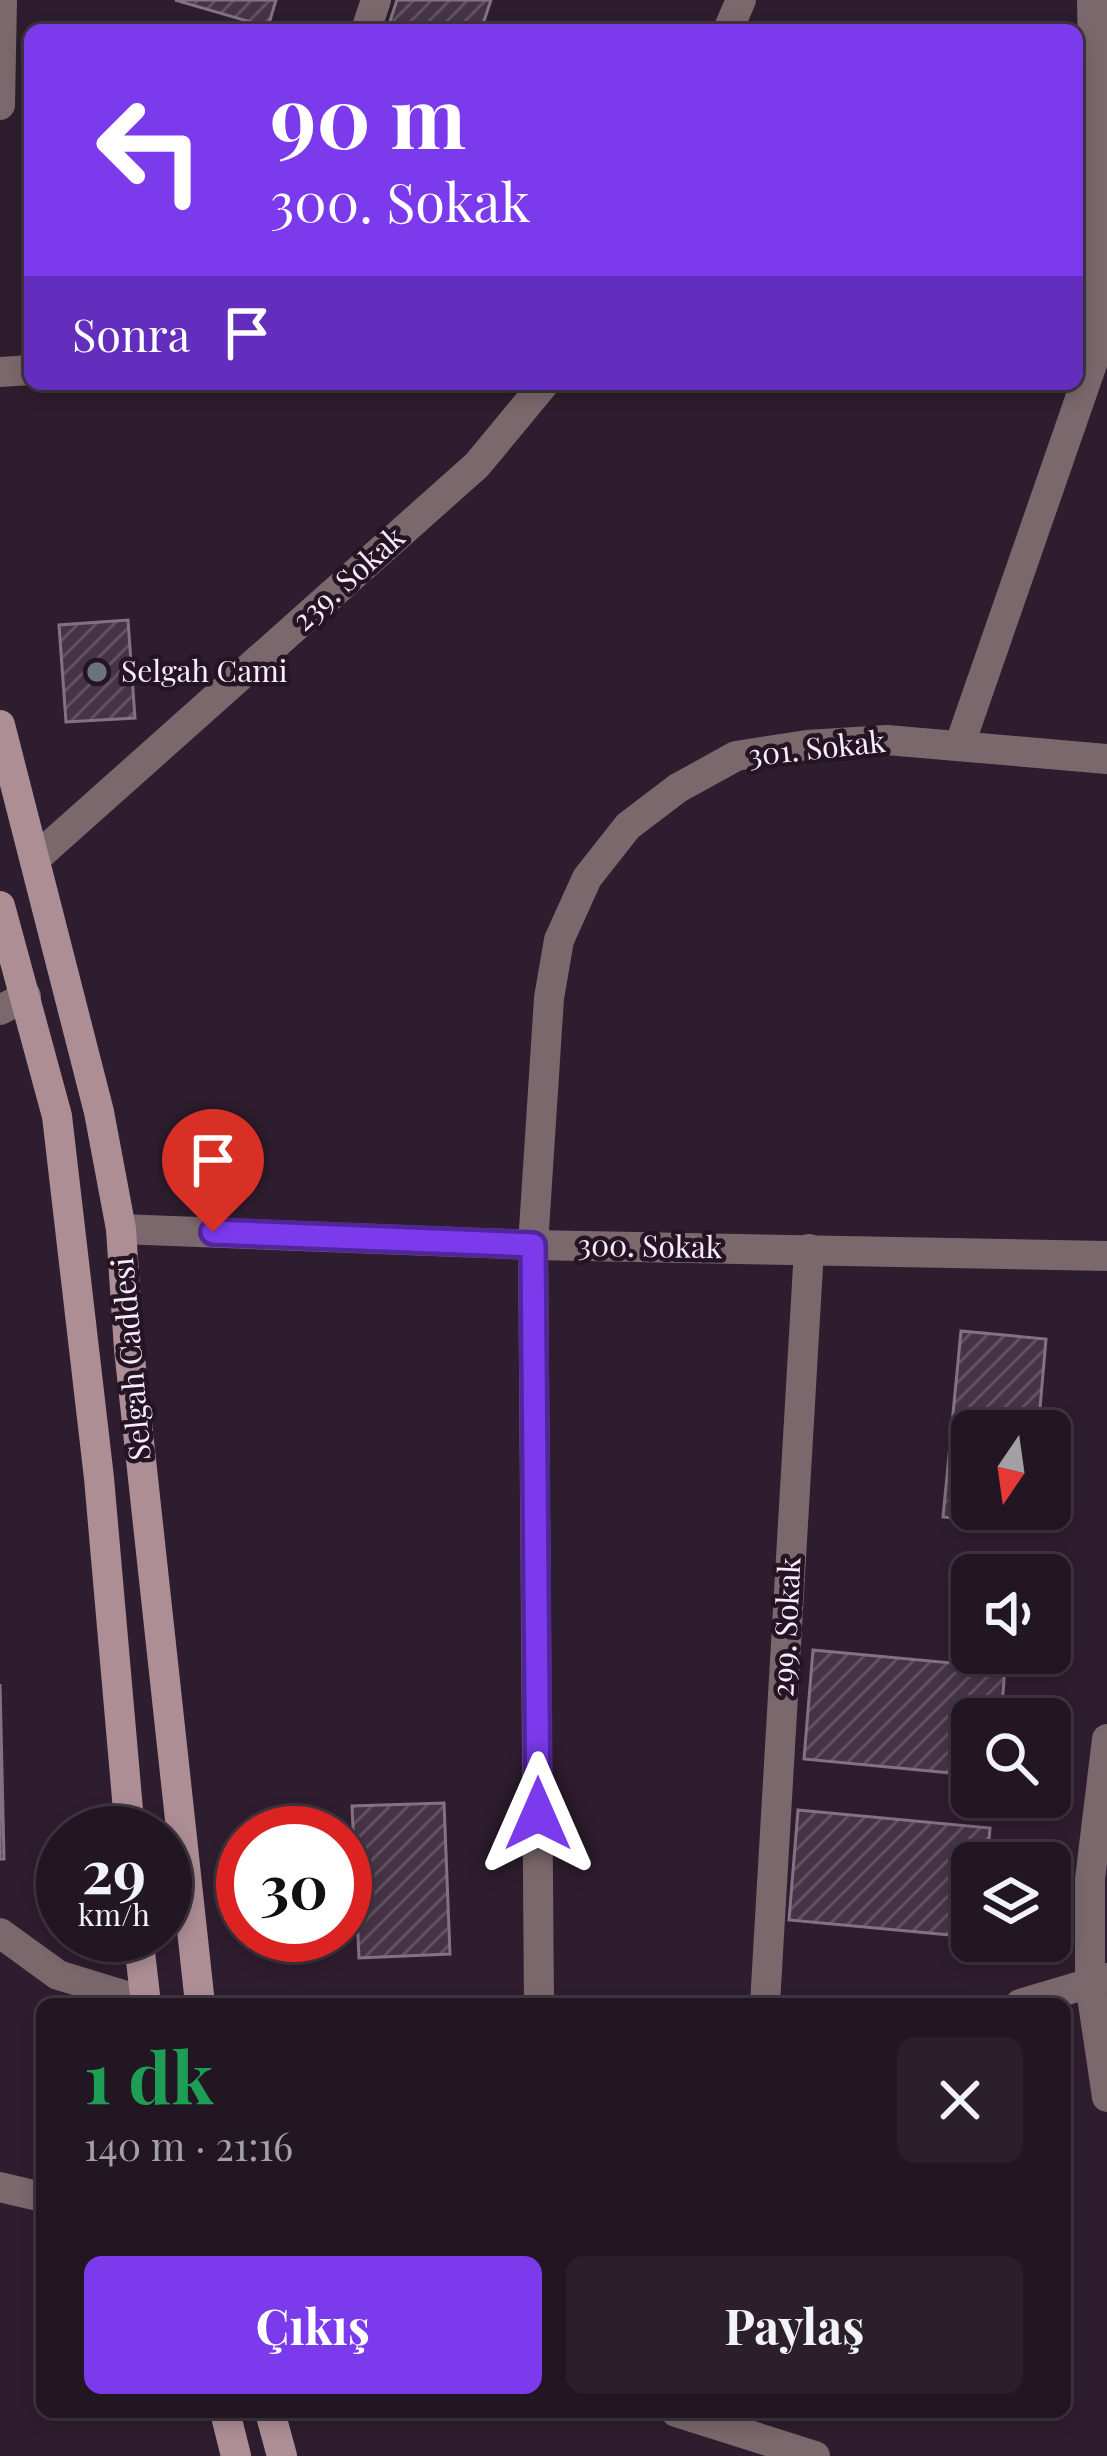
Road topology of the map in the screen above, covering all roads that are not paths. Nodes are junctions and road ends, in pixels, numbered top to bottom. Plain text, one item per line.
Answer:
1 (2, 0) edge
2 (1092, 0) edge
3 (0, 105) edge
4 (1094, 347) edge
5 (1083, 380) edge
6 (539, 390) edge
7 (1079, 390) edge
8 (0, 725) edge
9 (960, 744) junction
10 (1107, 759) edge
11 (36, 858) junction
12 (0, 906) edge
13 (13, 1003) edge
14 (121, 1229) junction
15 (533, 1245) junction
16 (809, 1249) junction
17 (1107, 1256) edge
18 (1107, 1739) edge
19 (127, 1806) edge
20 (0, 1933) edge
21 (142, 1962) edge
22 (1099, 1980) edge
23 (130, 1998) edge
24 (145, 1998) edge
25 (199, 1998) edge
26 (539, 1998) edge
27 (765, 1998) edge
28 (1040, 1998) edge
29 (1107, 2097) edge
30 (0, 2187) edge
31 (36, 2196) edge
32 (226, 2418) edge
33 (272, 2418) edge
34 (695, 2418) edge
35 (236, 2456) edge
36 (281, 2456) edge
37 (814, 2456) edge

1 - 3 street
2 - 4 street
4 - 5 street
6 - 11 street, 239. Sokak
7 - 9 street
8 - 11 main road, Selgah Caddesi
9 - 10 street, 301. Sokak
9 - 15 street, 301. Sokak
11 - 14 main road, Selgah Caddesi
12 - 13 main road, Selgah Caddesi
13 - 19 main road, Selgah Caddesi
14 - 15 street, 300. Sokak
14 - 25 main road, Selgah Caddesi
15 - 16 street, 300. Sokak
15 - 26 street, 301. Sokak
16 - 17 street, 300. Sokak
16 - 27 street, 299. Sokak
18 - 22 street
20 - 23 street
21 - 24 main road
22 - 28 street
22 - 29 street
30 - 31 street
32 - 35 main road
33 - 36 main road
34 - 37 street

